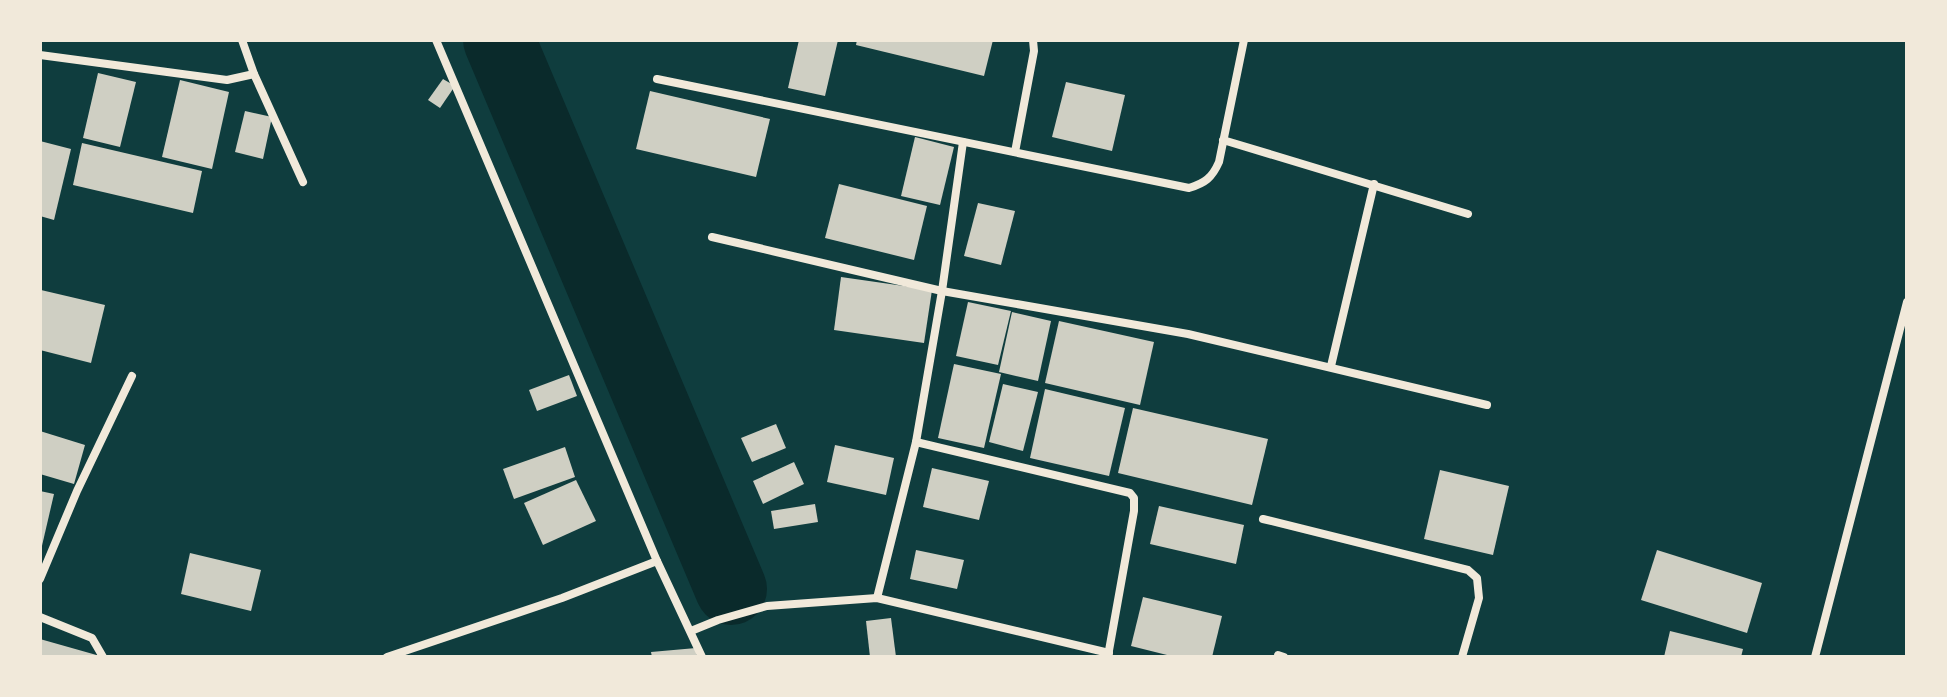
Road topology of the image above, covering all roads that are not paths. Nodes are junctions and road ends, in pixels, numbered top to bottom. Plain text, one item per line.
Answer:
1 (242, 40) edge
2 (436, 40) edge
3 (1033, 40) edge
4 (1244, 40) edge
5 (40, 55) edge
6 (254, 74) junction
7 (657, 79) dead end
8 (1223, 140) junction
9 (963, 142) junction
10 (1015, 152) junction
11 (303, 182) dead end
12 (1374, 184) junction
13 (1468, 214) dead end
14 (712, 237) dead end
15 (942, 291) junction
16 (1907, 302) edge
17 (1331, 366) junction
18 (132, 376) dead end
19 (1487, 405) dead end
20 (916, 442) junction
21 (1263, 519) dead end
22 (657, 561) junction
23 (40, 579) edge
24 (877, 598) junction
25 (40, 617) edge
26 (691, 631) junction
27 (1109, 655) edge
28 (103, 657) edge
29 (387, 657) edge
30 (702, 657) edge
31 (1462, 657) edge
32 (1815, 657) edge

1 - 6 street
2 - 22 street
3 - 10 street
4 - 8 street
5 - 6 street
6 - 11 street
7 - 9 street
8 - 10 street
8 - 12 street
9 - 10 street
9 - 15 street
12 - 13 street
12 - 17 street
14 - 15 street
15 - 17 street
15 - 20 street
16 - 32 street
17 - 19 street
18 - 23 street
20 - 24 street
20 - 27 street
21 - 31 street
22 - 26 street
22 - 29 street
24 - 26 street
24 - 27 street
25 - 28 street
26 - 30 street

